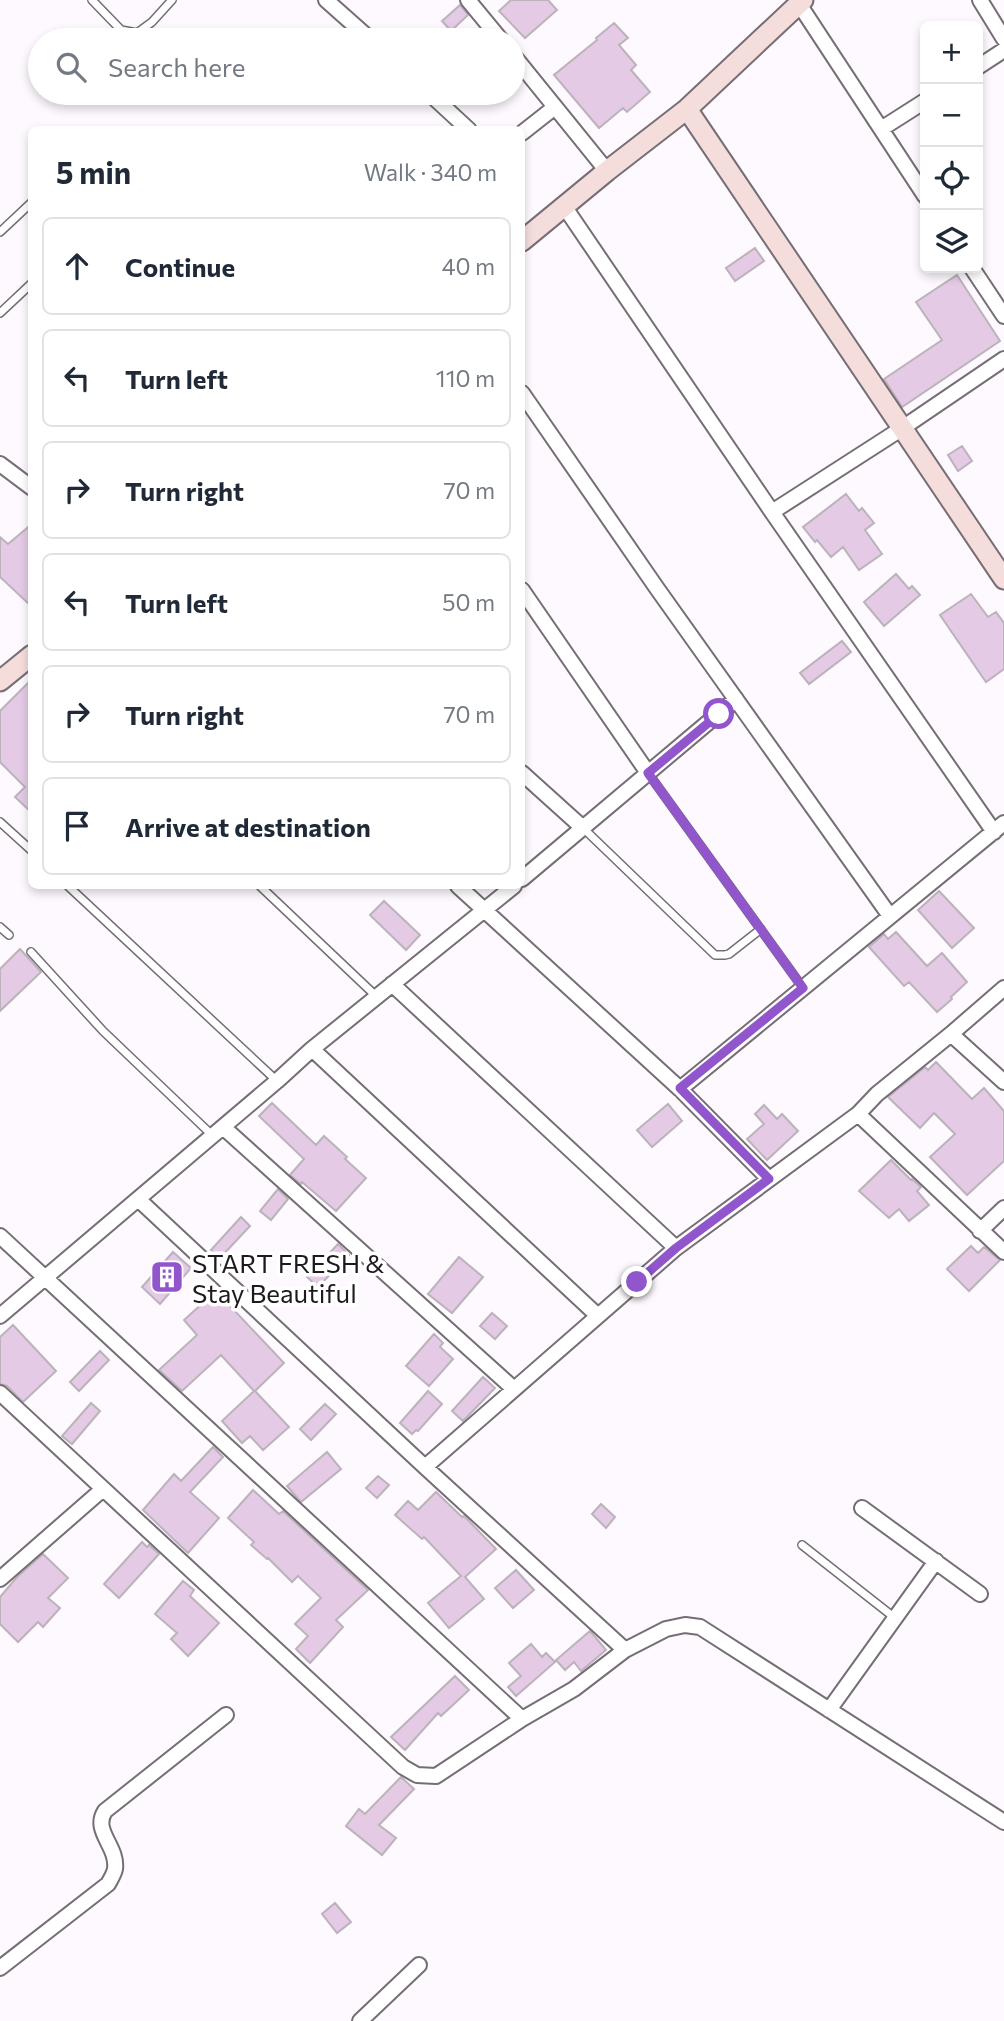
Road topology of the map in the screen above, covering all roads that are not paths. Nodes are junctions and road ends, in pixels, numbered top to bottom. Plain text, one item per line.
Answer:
1 (92, 0) edge
2 (172, 0) edge
3 (326, 0) edge
4 (468, 0) edge
5 (981, 0) edge
6 (801, 2) edge
7 (119, 28) edge
8 (144, 28) edge
9 (358, 28) edge
10 (491, 28) edge
11 (1004, 39) edge
12 (1004, 50) edge
13 (983, 64) edge
14 (525, 70) edge
15 (920, 104) edge
16 (442, 105) edge
17 (555, 107) junction
18 (687, 109) junction
19 (465, 126) edge
20 (881, 129) junction
21 (525, 131) edge
22 (607, 171) junction
23 (920, 188) edge
24 (28, 206) edge
25 (564, 206) junction
26 (0, 232) edge
27 (525, 238) edge
28 (975, 273) edge
29 (28, 289) edge
30 (0, 313) edge
31 (1004, 316) edge
32 (1004, 359) edge
33 (525, 397) edge
34 (901, 429) junction
35 (0, 464) edge
36 (28, 485) edge
37 (772, 512) junction
38 (1004, 579) edge
39 (525, 594) edge
40 (28, 661) edge
41 (0, 681) edge
42 (736, 699) junction
43 (648, 773) junction
44 (525, 776) edge
45 (0, 822) edge
46 (999, 827) edge
47 (583, 828) junction
48 (28, 847) edge
49 (525, 876) edge
50 (71, 889) edge
51 (263, 889) edge
52 (461, 889) edge
53 (510, 889) edge
54 (484, 911) junction
55 (890, 916) junction
56 (0, 927) edge
57 (761, 929) junction
58 (9, 935) dead end
59 (30, 952) dead end
60 (392, 984) junction
61 (803, 988) junction
62 (1004, 988) edge
63 (377, 997) junction
64 (951, 1034) junction
65 (312, 1049) junction
66 (277, 1081) junction
67 (1004, 1082) edge
68 (680, 1088) junction
69 (858, 1114) junction
70 (218, 1131) junction
71 (769, 1179) junction
72 (138, 1199) junction
73 (1004, 1208) edge
74 (980, 1230) junction
75 (0, 1236) edge
76 (676, 1248) junction
77 (1004, 1252) edge
78 (46, 1277) junction
79 (0, 1316) edge
80 (598, 1316) junction
81 (514, 1389) junction
82 (0, 1393) edge
83 (425, 1467) junction
84 (103, 1489) junction
85 (862, 1508) dead end
86 (802, 1545) dead end
87 (936, 1561) junction
88 (2, 1572) edge
89 (980, 1594) dead end
90 (895, 1618) junction
91 (625, 1650) junction
92 (829, 1710) junction
93 (226, 1714) dead end
94 (522, 1719) junction
95 (1004, 1822) edge
96 (419, 1965) dead end
97 (0, 1968) edge
98 (360, 2021) edge

1 - 7 lane
2 - 8 lane
3 - 9 street
4 - 10 street
5 - 11 street
6 - 18 street
6 - 20 street
12 - 13 street
14 - 17 street
15 - 20 street
16 - 19 street
17 - 21 street
17 - 22 street
18 - 22 street
18 - 34 street
20 - 23 street
22 - 25 street
24 - 26 lane
25 - 27 street
25 - 37 street
28 - 31 street
29 - 30 lane
32 - 34 street
33 - 42 street
34 - 37 street
34 - 38 street
35 - 36 street
37 - 46 street
39 - 43 street
40 - 41 street
42 - 43 street
42 - 55 street
43 - 47 street
43 - 57 lane
44 - 47 street
45 - 48 lane
46 - 55 street
47 - 49 street
47 - 57 lane
50 - 66 lane
51 - 63 lane
52 - 54 street
53 - 54 street
54 - 60 street
54 - 68 street
55 - 61 street
56 - 58 lane
57 - 61 lane
59 - 70 lane
60 - 63 street
60 - 76 street
61 - 68 street
62 - 64 street
63 - 65 street
64 - 67 street
64 - 69 street
65 - 66 street
65 - 80 street
66 - 70 street
68 - 71 street
69 - 71 street
69 - 74 street
70 - 72 street
70 - 81 street
71 - 76 street
72 - 78 street
72 - 83 street
73 - 74 street
74 - 77 street
75 - 78 street
76 - 80 street
78 - 79 street
78 - 94 street
80 - 81 street
81 - 83 street
82 - 84 street
83 - 91 street
84 - 88 street
84 - 94 street
85 - 87 street
86 - 90 lane
87 - 89 street
87 - 90 street
90 - 92 street
91 - 92 street
91 - 94 street
92 - 95 street
93 - 97 street
96 - 98 street

